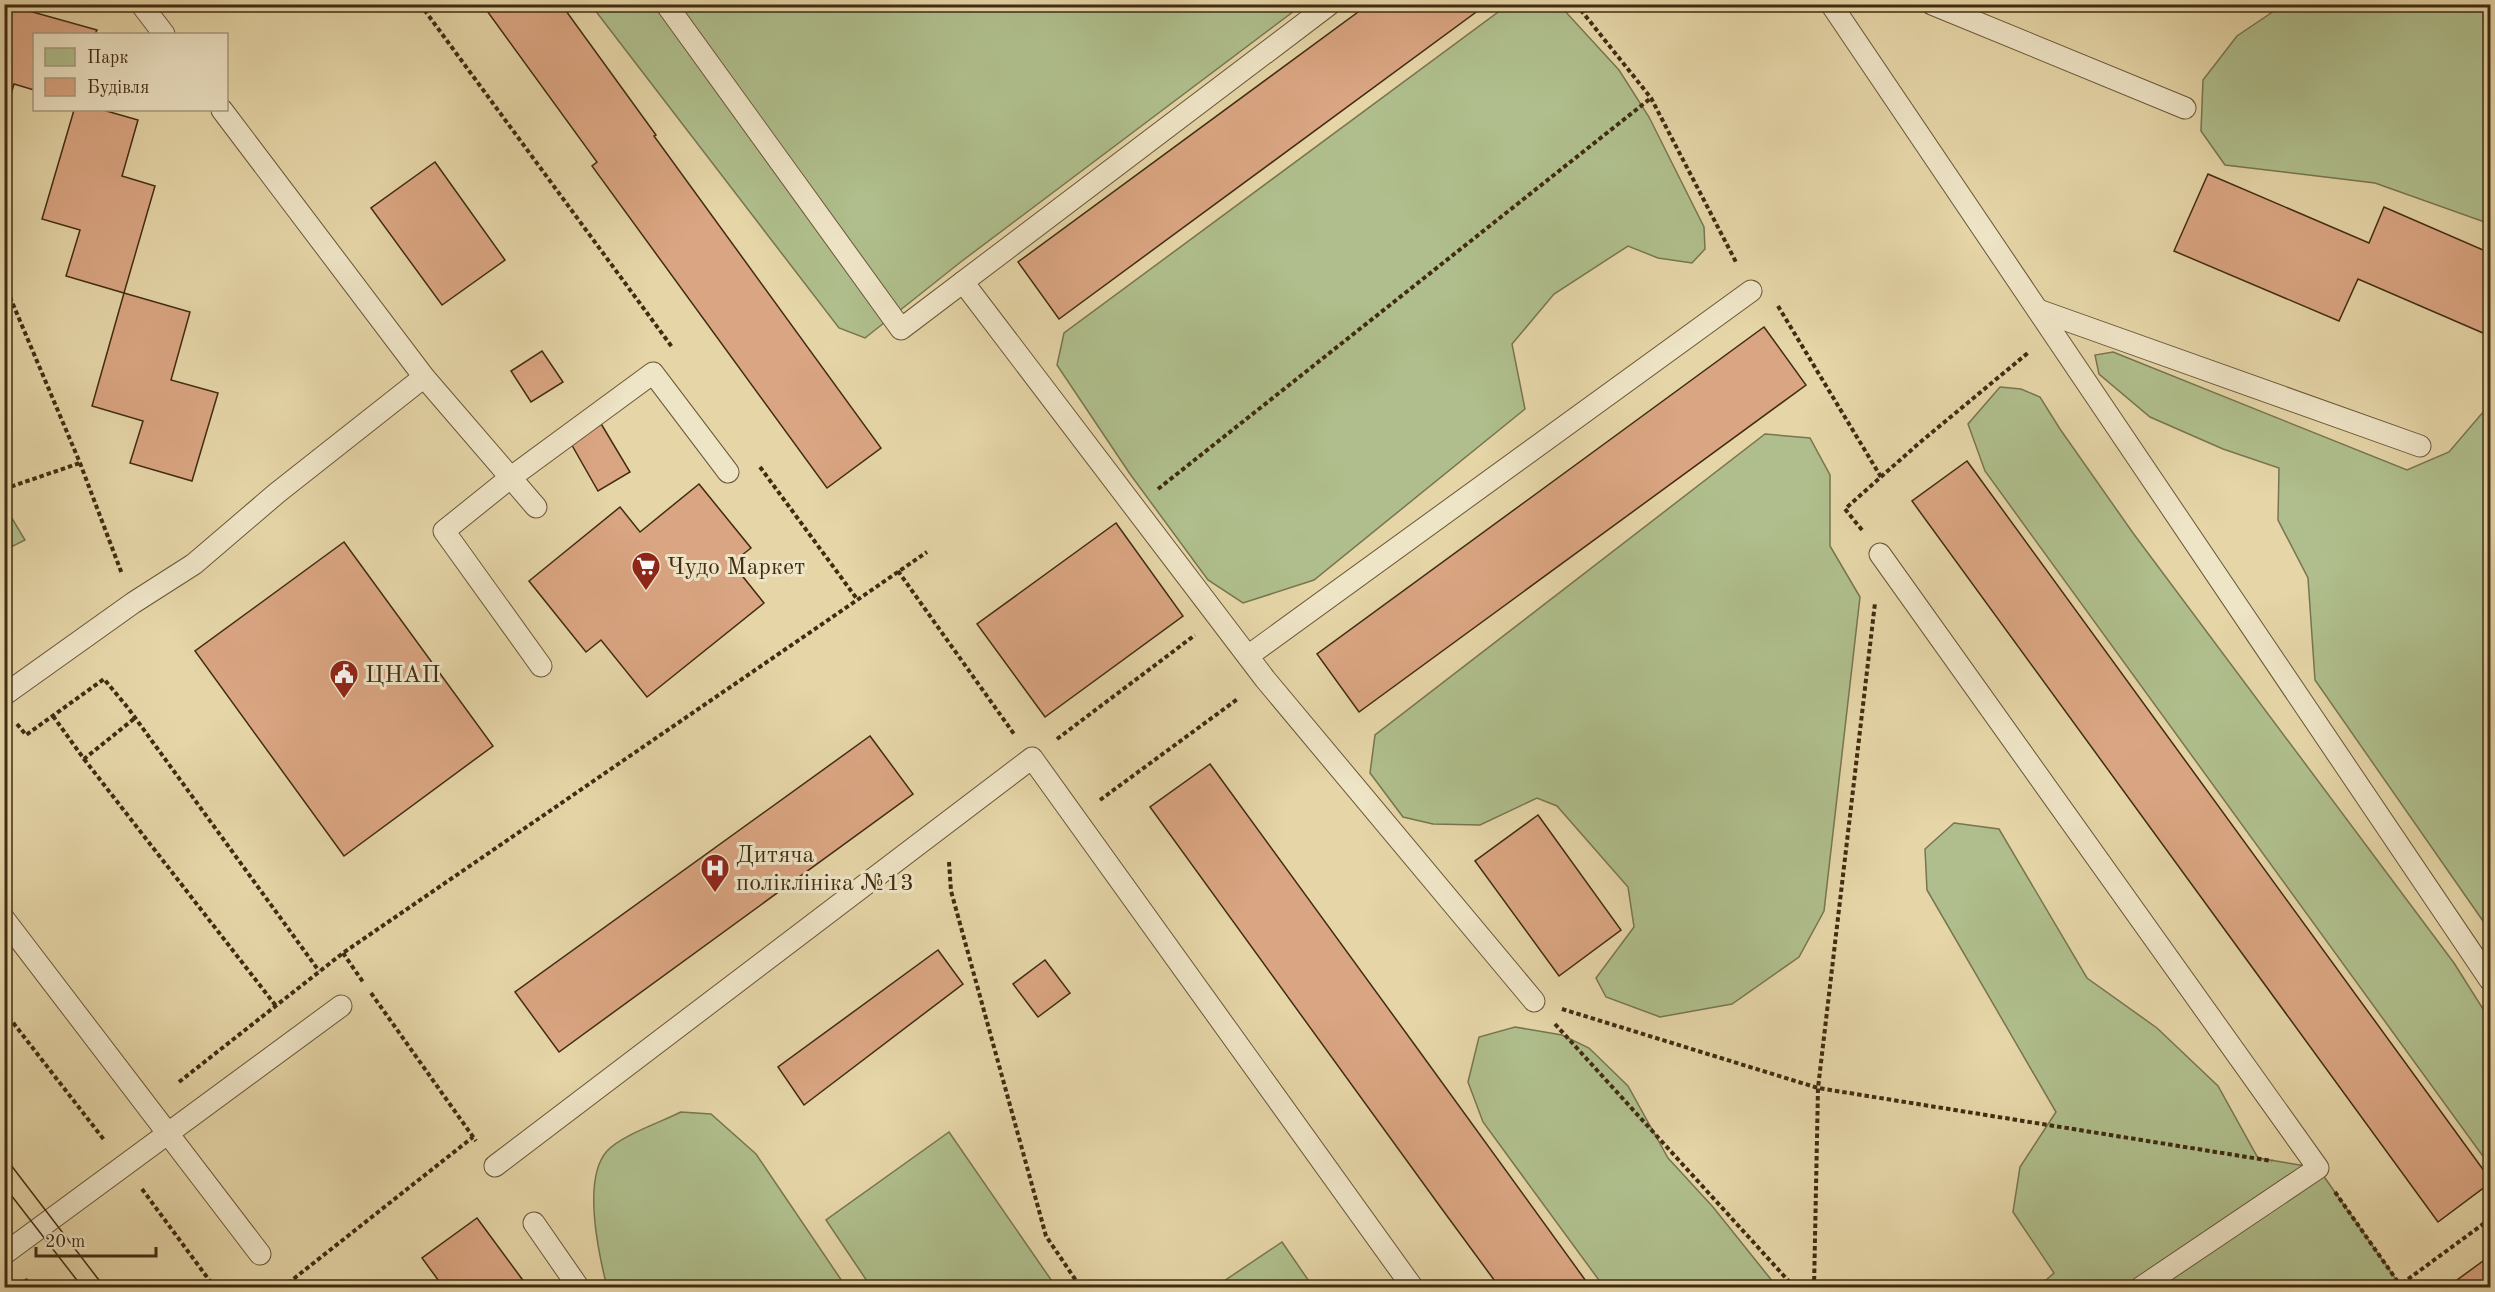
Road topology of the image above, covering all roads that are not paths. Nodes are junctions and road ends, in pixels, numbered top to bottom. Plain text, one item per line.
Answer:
1 (141, 4) edge
2 (666, 4) edge
3 (1330, 4) edge
4 (1831, 4) edge
5 (1932, 4) edge
6 (163, 33) edge
7 (2185, 108) dead end
8 (223, 111) edge
9 (963, 282) junction
10 (1751, 291) road end
11 (2038, 310) junction
12 (424, 377) junction
13 (2420, 446) dead end
14 (729, 472) dead end
15 (510, 478) junction
16 (536, 507) dead end
17 (1880, 554) road end
18 (1248, 656) junction
19 (541, 666) dead end
20 (4, 696) edge
21 (4, 919) edge
22 (2490, 980) edge
23 (1534, 1001) road end
24 (341, 1006) dead end
25 (169, 1134) junction
26 (495, 1166) road end
27 (534, 1223) dead end
28 (4, 1254) edge
29 (260, 1254) dead end
30 (579, 1287) edge
31 (1413, 1287) edge
32 (2140, 1287) edge

1 - 6 lane
2 - 9 lane
3 - 9 lane
4 - 11 lane
5 - 7 lane
8 - 12 lane
9 - 18 lane
10 - 18 lane
11 - 13 lane
11 - 22 lane
12 - 15 lane
12 - 20 lane
14 - 15 lane
15 - 16 lane
15 - 19 lane
17 - 32 lane
18 - 23 lane
21 - 25 lane
24 - 25 lane
25 - 28 lane
25 - 29 lane
26 - 31 lane
27 - 30 lane

